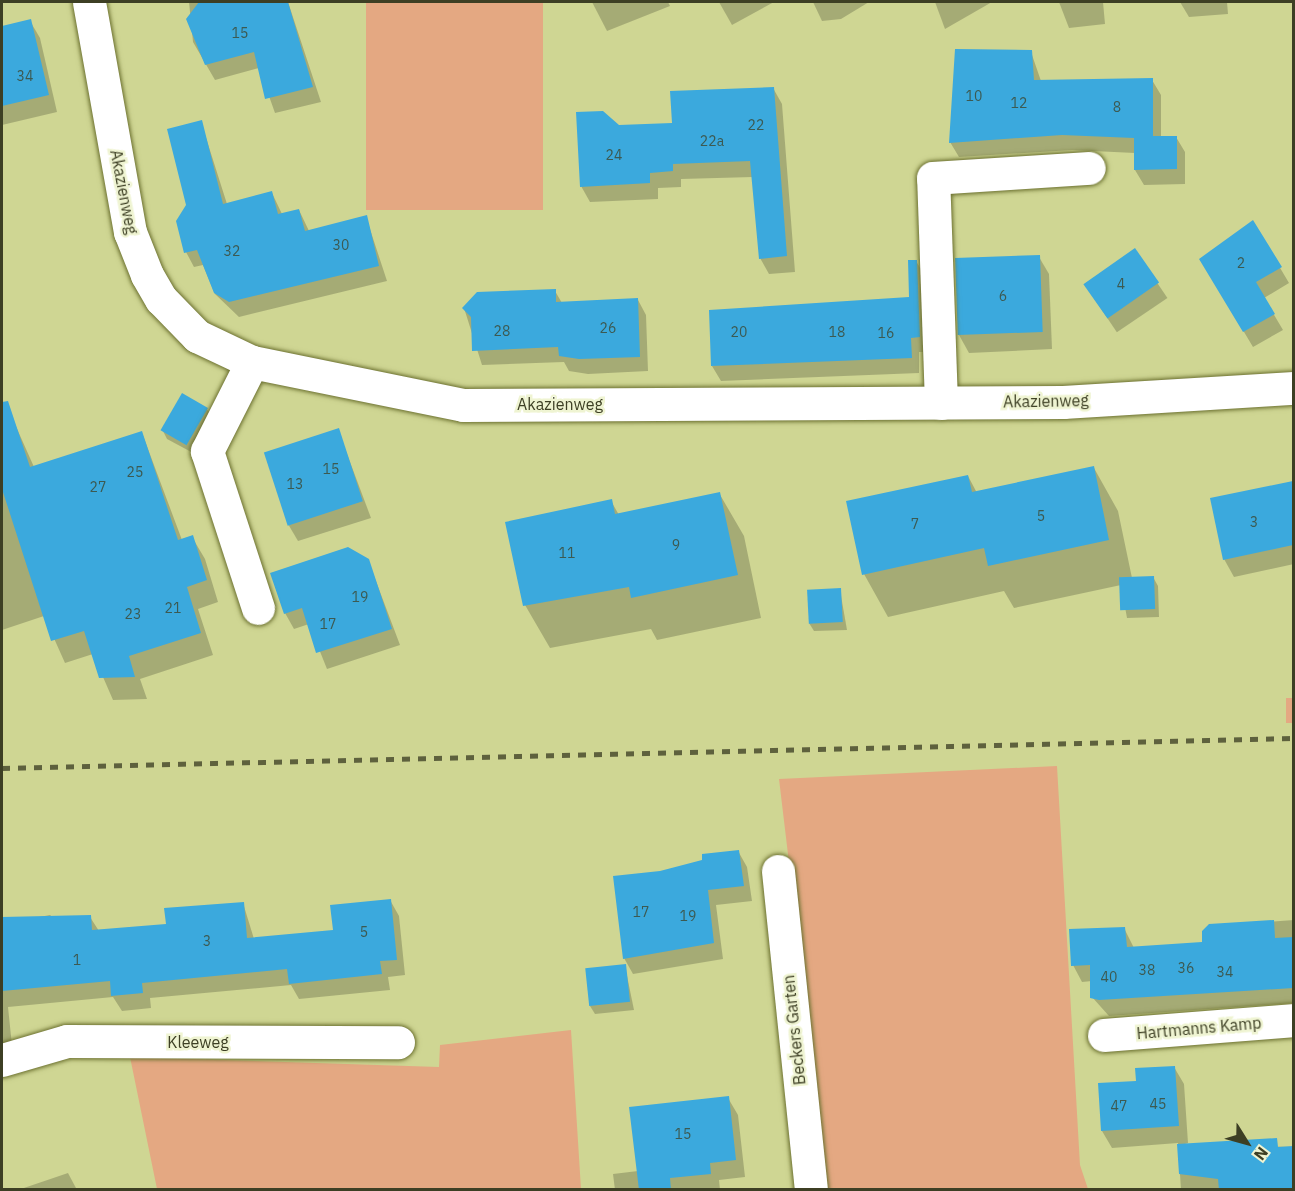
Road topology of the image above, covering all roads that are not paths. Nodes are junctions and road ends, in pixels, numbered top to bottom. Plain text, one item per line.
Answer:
1 (89, 2) edge
2 (1089, 168) dead end
3 (252, 363) junction
4 (1293, 388) edge
5 (941, 403) junction
6 (258, 608) dead end
7 (778, 871) dead end
8 (1293, 1020) edge
9 (1104, 1035) dead end
10 (398, 1042) dead end
11 (2, 1060) edge
12 (811, 1190) edge

1 - 3 street, Akazienweg
2 - 5 street
3 - 5 street, Akazienweg
3 - 6 street
4 - 5 street, Akazienweg
7 - 12 street, Beckers Garten
8 - 9 street, Hartmanns Kamp
10 - 11 street, Kleeweg

